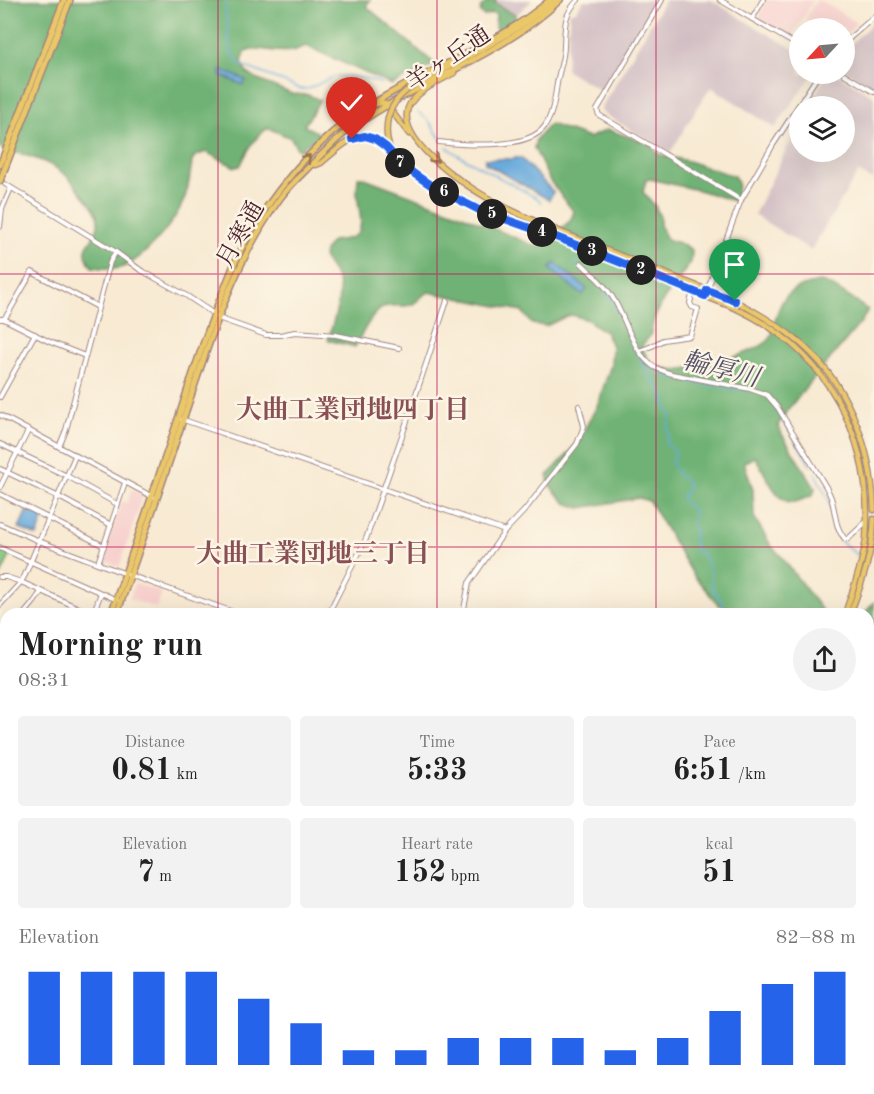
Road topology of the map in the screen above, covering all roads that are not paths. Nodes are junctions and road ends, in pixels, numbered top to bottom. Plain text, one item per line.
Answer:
1 (64, 0) edge
2 (70, 0) edge
3 (550, 0) edge
4 (555, 0) edge
5 (560, 0) edge
6 (578, 0) edge
7 (662, 0) edge
8 (720, 0) edge
9 (763, 0) edge
10 (874, 17) edge
11 (752, 19) junction
12 (855, 32) edge
13 (508, 39) junction
14 (789, 41) edge
15 (855, 81) edge
16 (813, 84) edge
17 (874, 92) edge
18 (372, 104) junction
19 (387, 105) junction
20 (416, 140) junction
21 (439, 142) dead end
22 (395, 158) junction
23 (312, 164) junction
24 (0, 165) edge
25 (3, 183) edge
26 (11, 188) junction
27 (741, 200) junction
28 (0, 227) edge
29 (116, 252) junction
30 (581, 263) dead end
31 (707, 290) junction
32 (693, 291) junction
33 (705, 296) junction
34 (447, 302) dead end
35 (98, 307) junction
36 (216, 316) junction
37 (2, 319) edge
38 (34, 334) junction
39 (399, 348) dead end
40 (639, 351) junction
41 (85, 356) junction
42 (0, 397) edge
43 (579, 406) dead end
44 (0, 415) edge
45 (181, 419) junction
46 (28, 431) junction
47 (0, 444) edge
48 (59, 447) junction
49 (17, 453) junction
50 (75, 456) junction
51 (0, 469) edge
52 (7, 473) junction
53 (67, 476) junction
54 (125, 483) junction
55 (0, 487) edge
56 (384, 489) junction
57 (0, 494) edge
58 (59, 497) junction
59 (154, 497) junction
60 (117, 504) junction
61 (874, 510) edge
62 (50, 518) junction
63 (874, 519) edge
64 (0, 524) edge
65 (868, 524) junction
66 (111, 525) junction
67 (874, 526) edge
68 (505, 531) junction
69 (39, 541) junction
70 (104, 546) junction
71 (0, 548) edge
72 (30, 562) junction
73 (98, 563) junction
74 (127, 574) junction
75 (0, 577) edge
76 (21, 582) junction
77 (41, 592) junction
78 (101, 593) junction
79 (118, 601) junction
80 (0, 605) edge
81 (29, 608) edge
82 (79, 608) edge
83 (95, 608) edge
84 (114, 608) edge
85 (117, 608) edge
86 (222, 608) edge
87 (331, 608) edge
88 (464, 608) edge
89 (847, 608) edge
90 (852, 608) edge

1 - 24 highway
2 - 25 highway
3 - 18 highway, 月寒通
4 - 22 main road, 羊ヶ丘通, bridge
5 - 13 highway, 月寒通
6 - 21 street
7 - 27 street
8 - 11 street
9 - 11 street
10 - 12 street
11 - 14 street
13 - 19 highway, 月寒通
13 - 20 main road, 羊ヶ丘通
15 - 17 street
16 - 27 street
18 - 19 main road, 羊ヶ丘通
36 -> 18 highway, 月寒通
19 - 20 main road, 羊ヶ丘通
19 - 23 highway, 月寒通
20 -> 31 main road, 羊ヶ丘通
22 - 23 main road
22 - 32 main road
23 - 36 highway, 月寒通
25 - 26 street
26 - 28 street
26 - 29 street
27 - 31 street
29 - 35 street
29 - 36 street
30 - 40 street
31 - 33 street
31 - 61 main road, 羊ヶ丘通
32 - 33 main road
32 - 40 street
33 - 65 main road
34 - 56 street
35 - 37 street
35 - 41 street
36 - 39 street
36 - 45 highway, 月寒通
37 - 38 street
38 - 41 street
38 - 42 street
40 - 65 street
41 - 48 street
43 - 68 street
44 - 46 street
45 - 56 street
45 - 59 highway, 月寒通
46 - 48 street
46 - 49 street
47 - 49 street
48 - 50 street
49 - 52 street
49 - 53 street
50 - 53 street
50 - 54 street
51 - 52 street
52 - 55 street
52 - 58 street
53 - 58 street
53 - 60 street
54 - 59 street
54 - 60 street
56 - 68 street
56 - 87 street
57 - 62 street
58 - 62 street
58 - 66 street
59 - 74 highway, 月寒通
60 - 66 street
62 - 69 street
62 - 70 street
63 - 67 main road
64 - 69 street
65 - 67 street
65 - 89 main road
66 - 70 street
67 - 90 main road
68 - 88 street
69 - 72 street
69 - 73 street
70 - 73 street
71 - 72 street
72 - 76 street
72 - 78 street
73 - 74 street
74 - 79 highway, 月寒通
74 - 86 street
75 - 76 street
76 - 77 street
76 - 80 street
77 - 81 street
77 - 82 street
78 - 79 street
78 - 83 street
79 - 84 highway, 月寒通
79 - 85 highway, 月寒通

